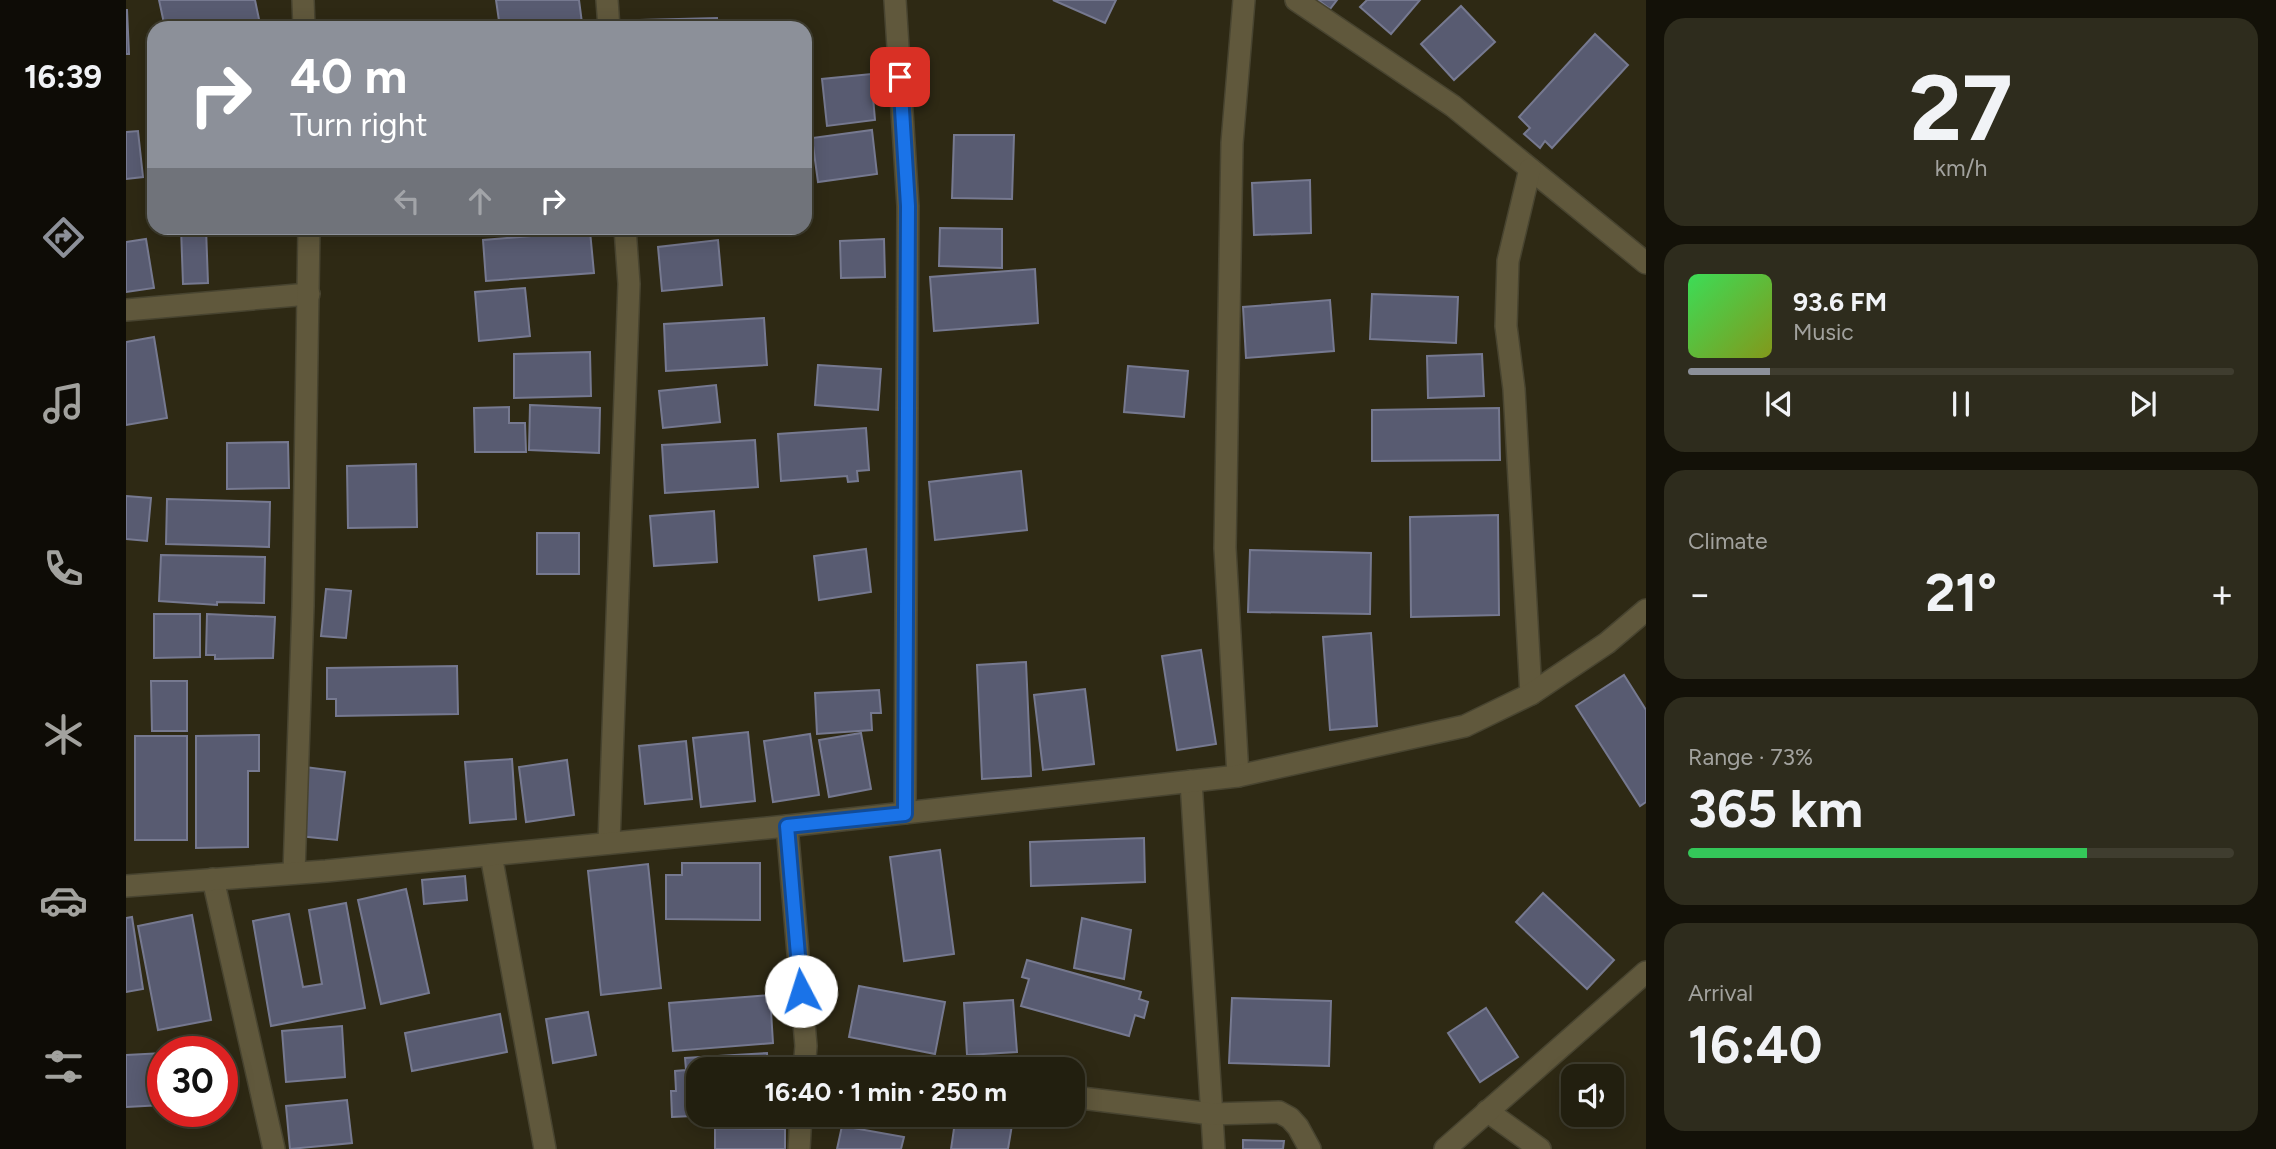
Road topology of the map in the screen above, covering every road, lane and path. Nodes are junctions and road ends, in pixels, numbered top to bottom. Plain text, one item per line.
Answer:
1 (303, 0) edge
2 (607, 0) edge
3 (895, 0) edge
4 (1244, 0) edge
5 (1296, 0) edge
6 (304, 21) edge
7 (608, 21) edge
8 (1530, 169) junction
9 (309, 235) edge
10 (626, 235) edge
11 (1646, 262) edge
12 (309, 293) junction
13 (126, 310) edge
14 (1646, 610) edge
15 (1531, 694) junction
16 (1238, 776) junction
17 (1191, 781) junction
18 (905, 814) junction
19 (787, 826) junction
20 (609, 843) junction
21 (491, 855) junction
22 (294, 873) junction
23 (213, 879) junction
24 (126, 886) edge
25 (1646, 972) edge
26 (805, 1057) edge
27 (1085, 1098) edge
28 (1487, 1111) junction
29 (1212, 1114) junction
30 (800, 1127) edge
31 (274, 1149) edge
32 (545, 1149) edge
33 (799, 1149) edge
34 (1214, 1149) edge
35 (1310, 1149) edge
36 (1445, 1149) edge
37 (1541, 1149) edge

1 - 6 street
2 - 7 street
3 - 18 street
4 - 16 street
5 - 8 street
8 - 11 street
8 - 15 street
9 - 12 street
10 - 20 street
12 - 13 street
12 - 22 street
14 - 15 street
15 - 16 street
16 - 17 street
17 - 18 street
17 - 29 street
18 - 19 street
19 - 20 street
19 - 26 street
20 - 21 street
21 - 22 street
21 - 32 street
22 - 23 street
23 - 24 street
23 - 31 street
25 - 28 street
27 - 29 street
28 - 36 street
28 - 37 street
29 - 34 street
29 - 35 street
30 - 33 street

